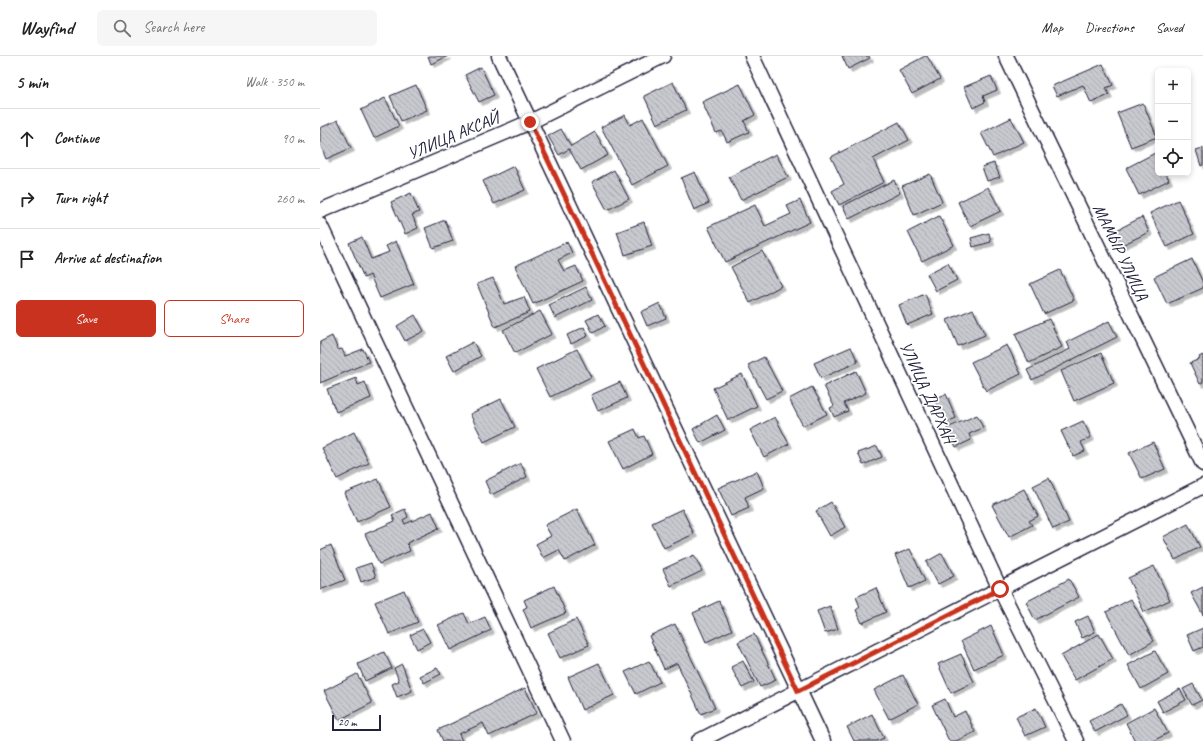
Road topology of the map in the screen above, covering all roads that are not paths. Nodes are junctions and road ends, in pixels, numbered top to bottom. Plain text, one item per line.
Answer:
1 (499, 56) edge
2 (663, 56) edge
3 (752, 56) edge
4 (1006, 56) edge
5 (530, 122) junction
6 (320, 211) edge
7 (320, 225) edge
8 (1203, 464) edge
9 (1203, 486) edge
10 (1000, 589) junction
11 (798, 691) junction
12 (563, 741) edge
13 (699, 741) edge
14 (823, 741) edge
15 (1076, 741) edge

1 - 5 street
2 - 5 street, УЛИЦА АКСАЙ
3 - 10 street, УЛИЦА ДАРХАН
4 - 8 street, МАМЫР УЛИЦА
5 - 6 street, УЛИЦА АКСАЙ
5 - 11 street
7 - 12 street
9 - 10 street
10 - 11 street
10 - 15 street, УЛИЦА ДАРХАН
11 - 13 street
11 - 14 street

